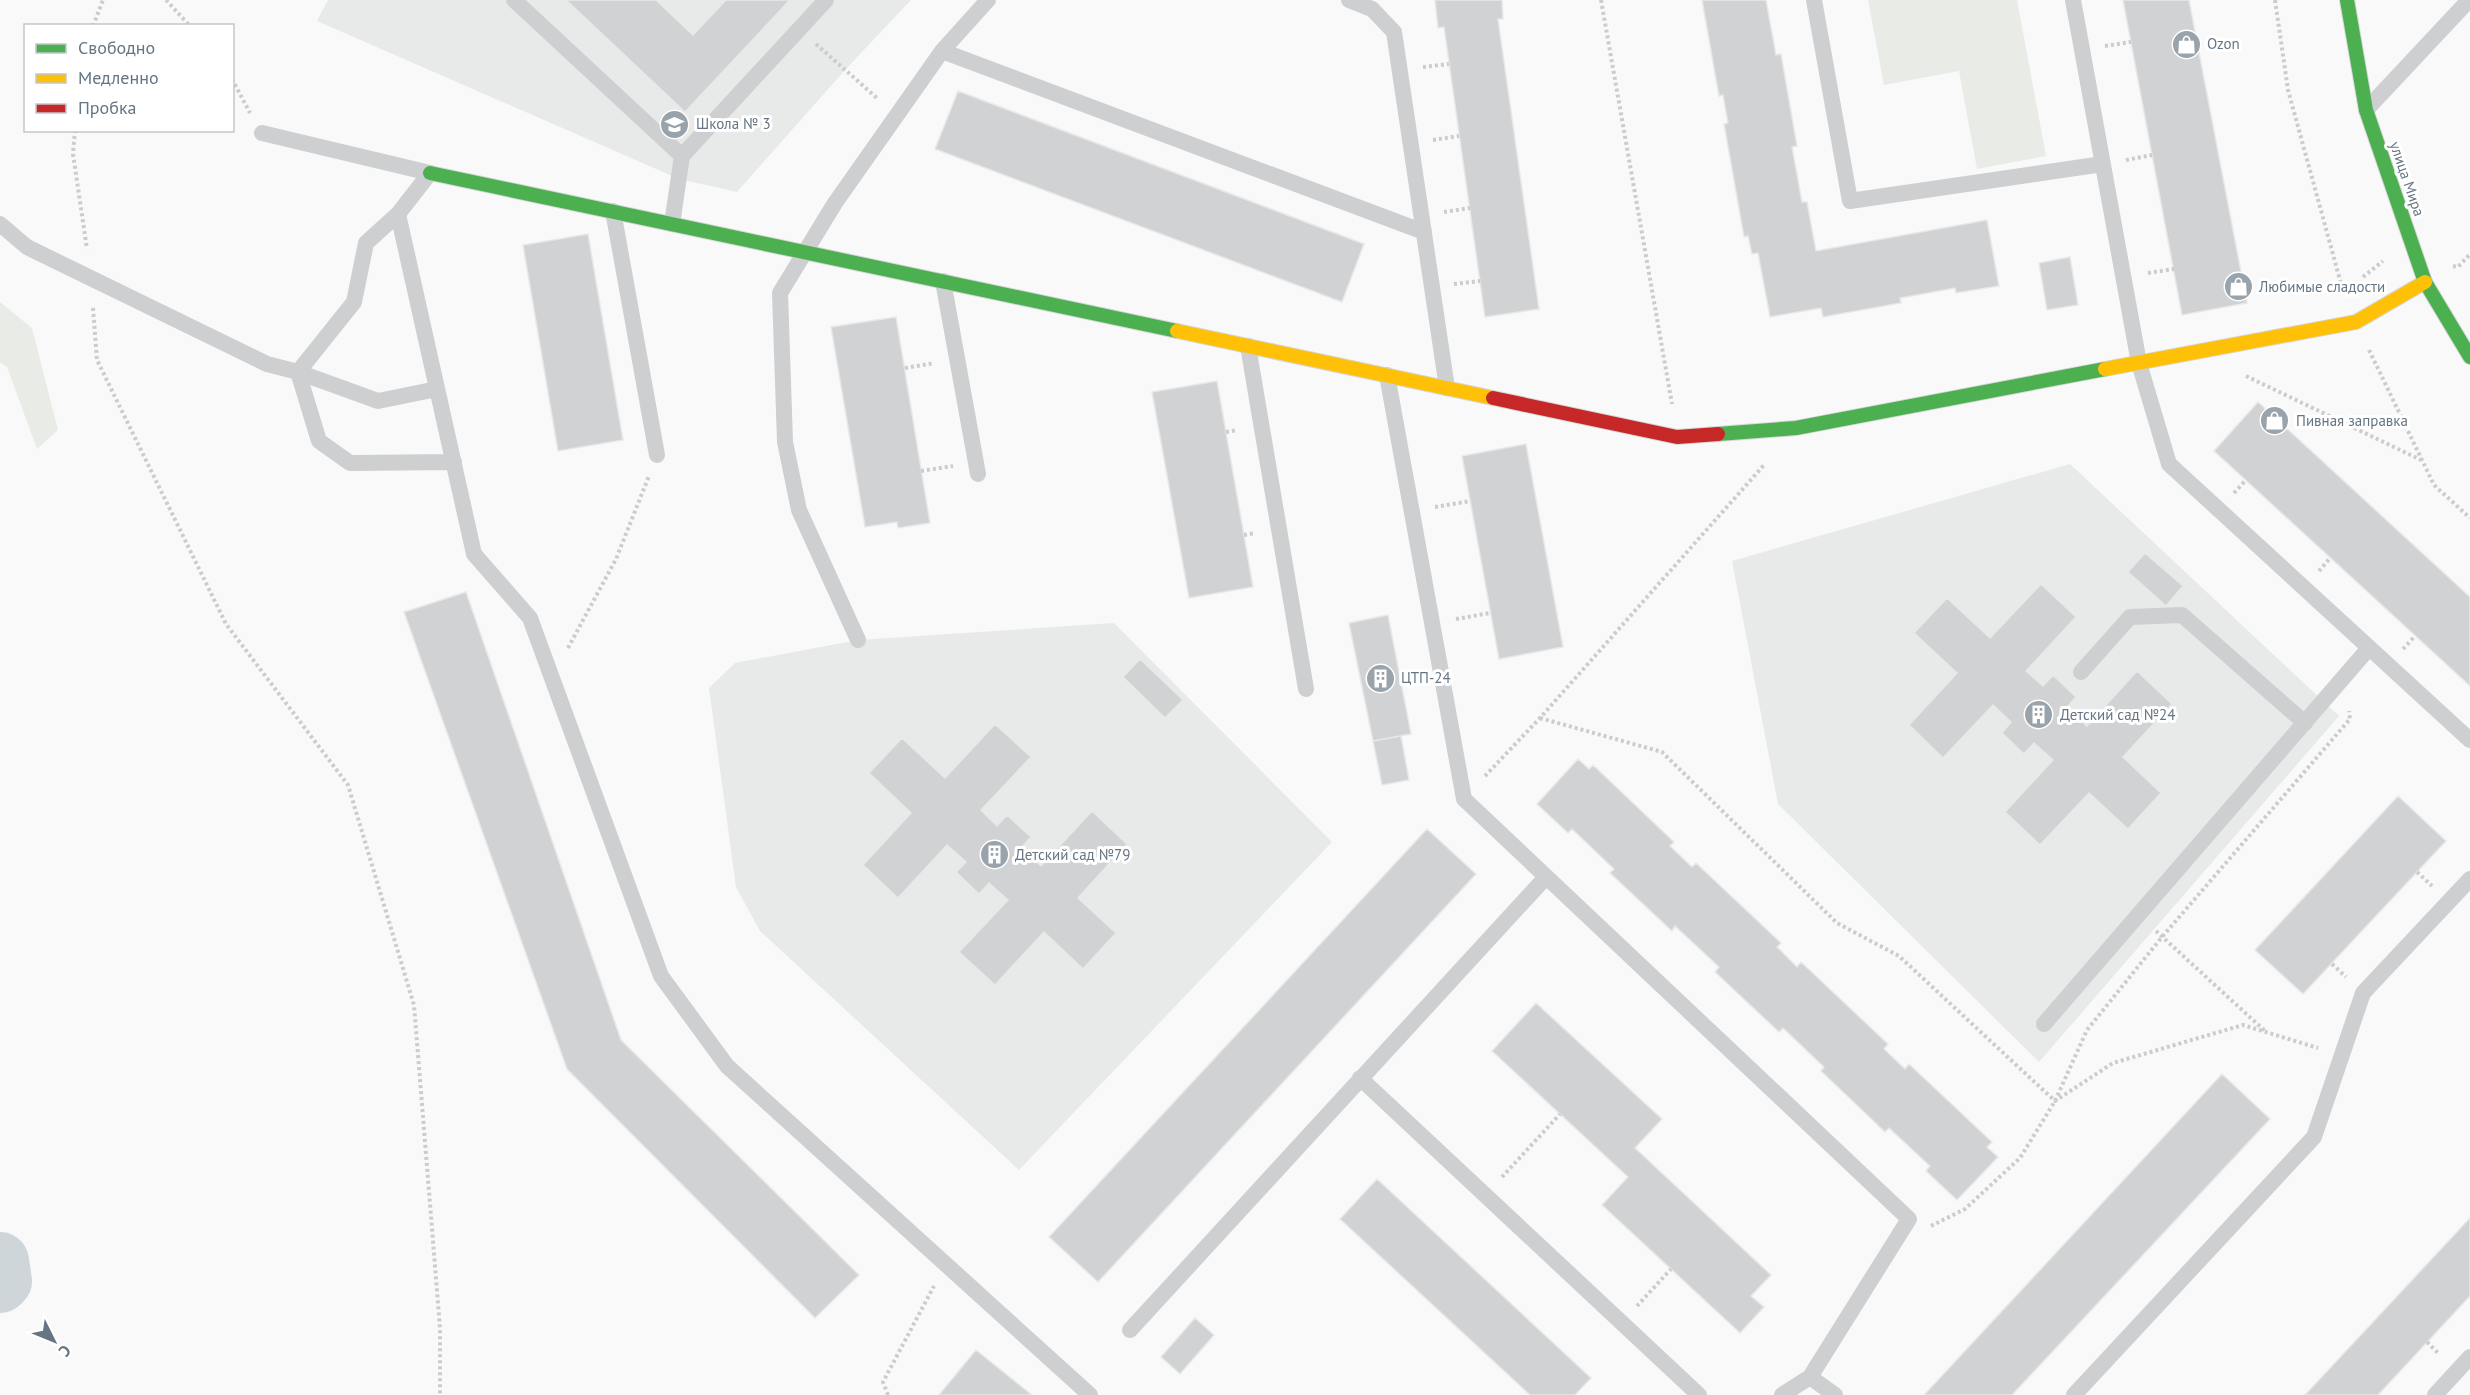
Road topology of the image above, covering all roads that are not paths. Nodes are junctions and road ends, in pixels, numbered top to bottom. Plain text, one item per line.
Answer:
1 (514, 0) edge
2 (826, 0) edge
3 (988, 0) edge
4 (1349, 0) edge
5 (1814, 0) edge
6 (2073, 0) edge
7 (2348, 0) edge
8 (2469, 0) edge
9 (942, 51) junction
10 (2366, 110) junction
11 (262, 133) road end
12 (682, 156) junction
13 (2103, 164) junction
14 (430, 173) junction
15 (613, 212) junction
16 (398, 214) junction
17 (0, 224) edge
18 (672, 224) junction
19 (1424, 232) junction
20 (805, 252) junction
21 (943, 281) junction
22 (2425, 282) junction
23 (1248, 346) junction
24 (2470, 357) edge
25 (2139, 363) junction
26 (298, 372) junction
27 (1387, 375) junction
28 (1447, 388) junction
29 (437, 389) junction
30 (657, 455) road end
31 (454, 462) junction
32 (977, 468) road end
33 (858, 640) dead end
34 (2369, 648) junction
35 (2081, 672) dead end
36 (1306, 689) dead end
37 (2305, 723) junction
38 (2470, 740) edge
39 (1546, 877) junction
40 (2470, 879) edge
41 (2044, 1024) dead end
42 (1360, 1078) junction
43 (1130, 1330) dead end
44 (2470, 1357) edge
45 (1810, 1377) junction
46 (1089, 1395) edge
47 (1699, 1395) edge
48 (1782, 1395) edge
49 (1835, 1395) edge
50 (2074, 1395) edge
51 (2435, 1395) edge

1 - 12 lane
2 - 12 lane
3 - 9 lane
4 - 19 lane
5 - 13 lane
6 - 13 lane
7 - 10 street, улица Мира
8 - 10 lane
9 - 19 lane
9 - 20 lane
10 - 22 street, улица Мира
11 - 14 lane
12 - 18 lane
13 - 25 lane
14 - 15 street
14 - 16 lane
15 - 18 street
15 - 30 lane
16 - 26 lane
16 - 29 lane
17 - 26 lane
18 - 20 street
19 - 28 lane
20 - 21 street
20 - 33 lane
21 - 23 street
21 - 32 lane
22 - 24 street, улица Мира
22 - 25 street
23 - 27 street
23 - 36 lane
25 - 28 street
25 - 34 lane
26 - 29 lane
26 - 31 lane
27 - 28 street
27 - 39 lane
29 - 31 lane
31 - 46 lane
34 - 37 lane
34 - 38 lane
35 - 37 lane
37 - 41 lane
39 - 42 lane
39 - 45 lane
40 - 50 lane
42 - 43 lane
42 - 47 lane
44 - 51 lane
45 - 48 lane
45 - 49 lane

